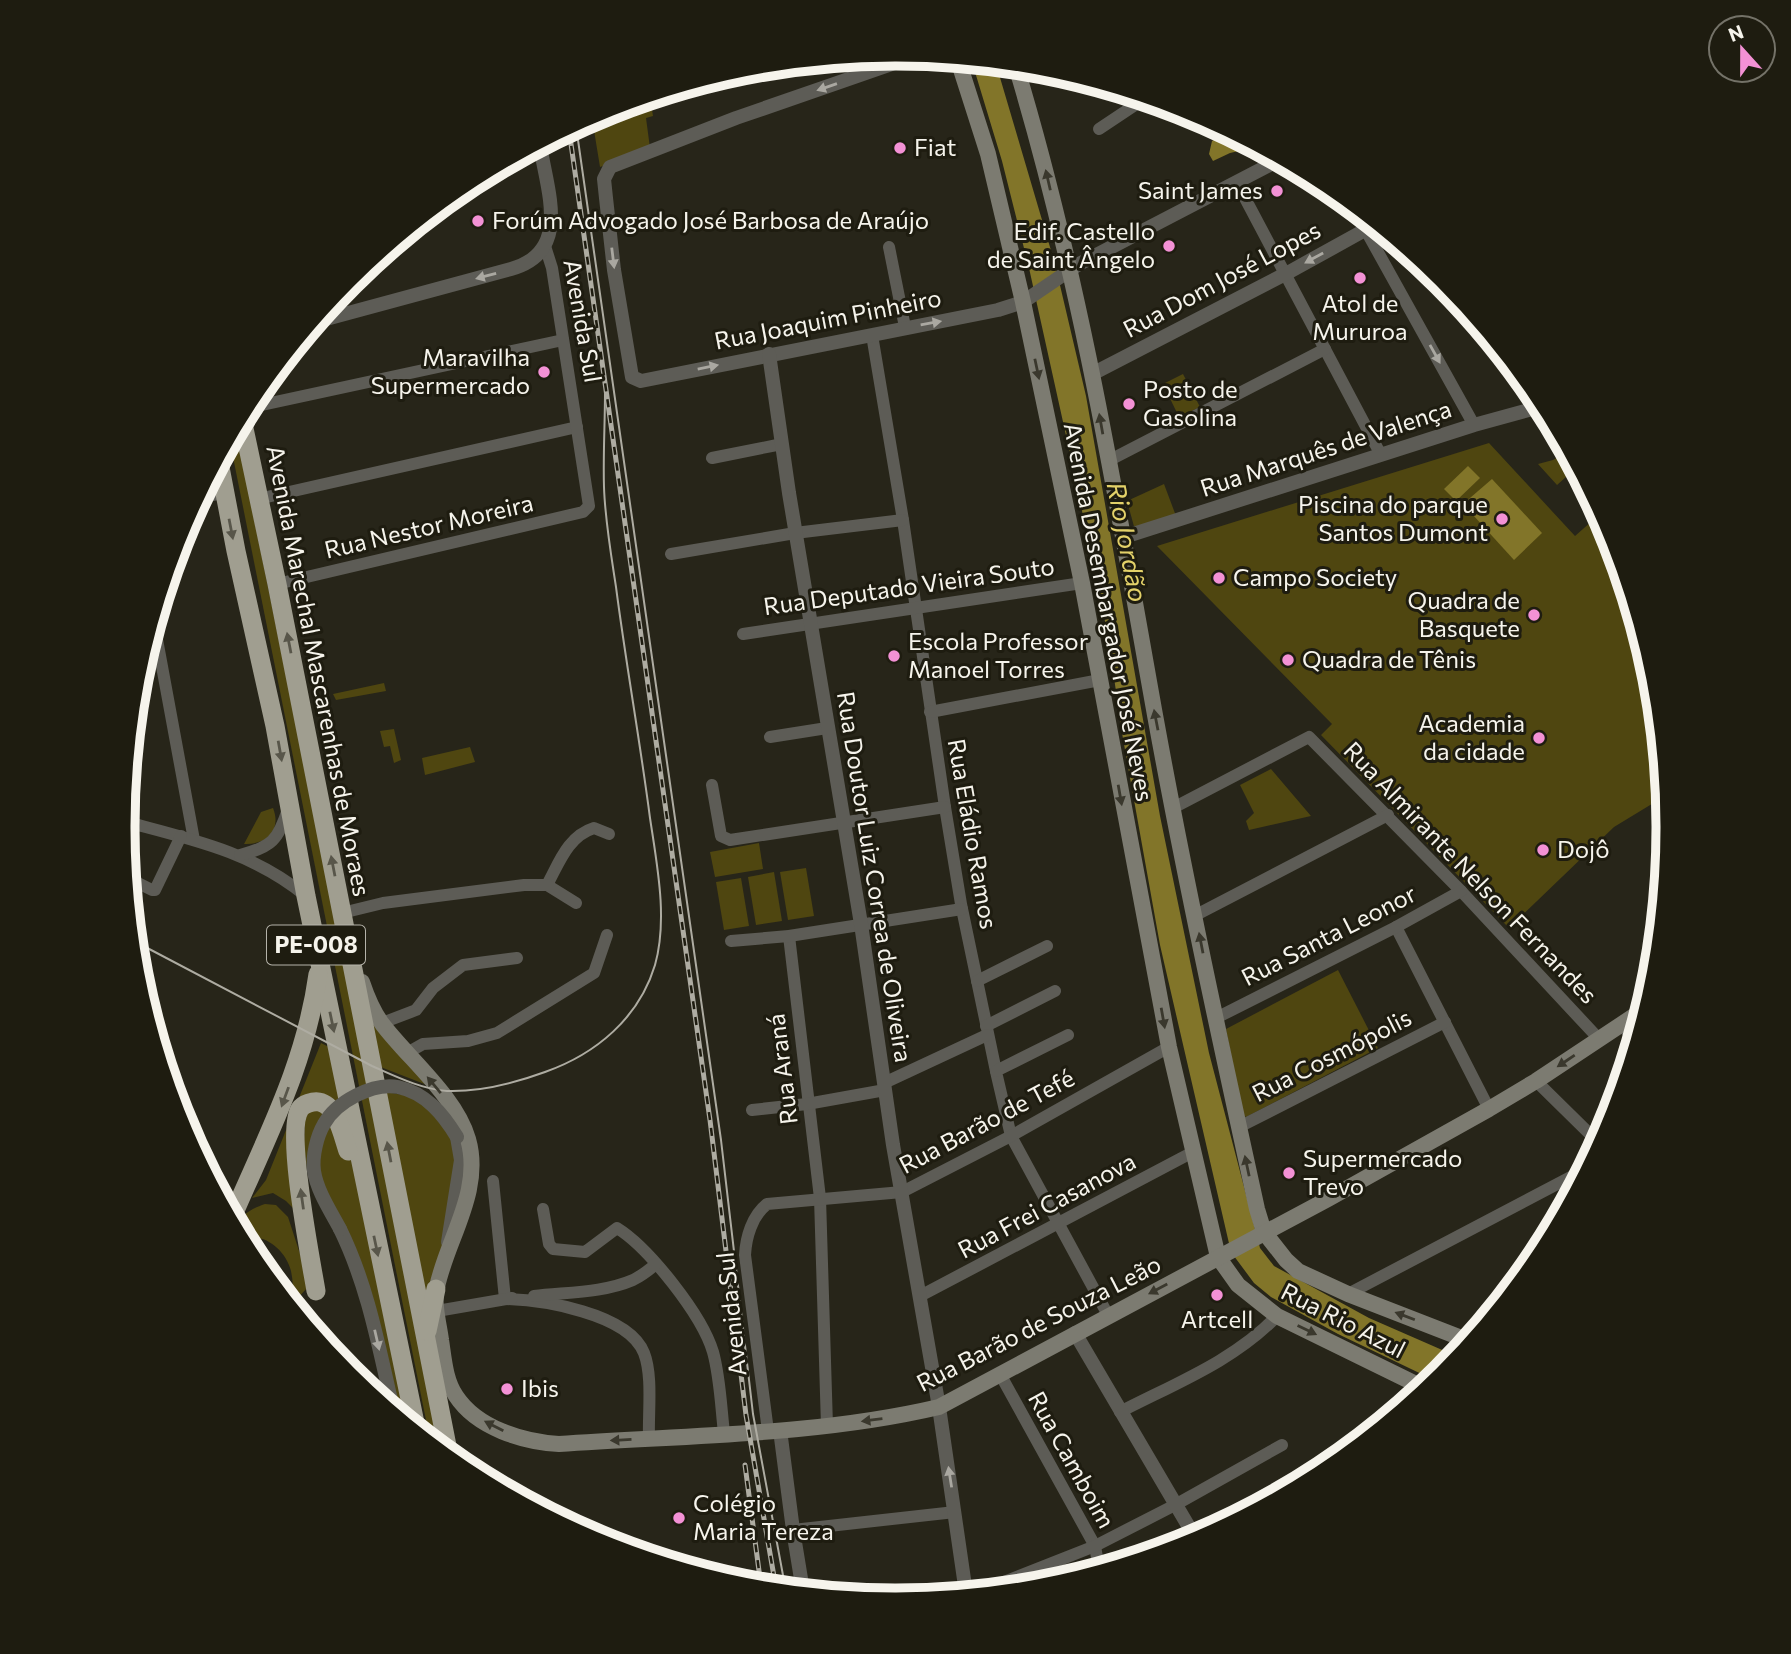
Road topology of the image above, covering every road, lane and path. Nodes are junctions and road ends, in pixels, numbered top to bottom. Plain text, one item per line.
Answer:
1 (879, 67) edge
2 (961, 70) edge
3 (1019, 77) edge
4 (1135, 105) edge
5 (1099, 129) dead end
6 (541, 154) edge
7 (1270, 165) edge
8 (1237, 183) junction
9 (1365, 230) edge
10 (1376, 238) edge
11 (545, 246) junction
12 (888, 247) dead end
13 (1066, 272) junction
14 (1284, 274) junction
15 (1027, 299) junction
16 (332, 318) edge
17 (905, 327) junction
18 (872, 335) junction
19 (563, 340) junction
20 (1325, 349) junction
21 (769, 354) junction
22 (1092, 374) junction
23 (641, 380) joint
24 (262, 405) edge
25 (1531, 409) edge
26 (1474, 425) junction
27 (577, 427) junction
28 (245, 434) edge
29 (782, 444) junction
30 (1381, 455) junction
31 (712, 458) dead end
32 (1108, 461) junction
33 (221, 476) edge
34 (224, 493) junction
35 (211, 495) edge
36 (258, 499) junction
37 (589, 506) joint
38 (902, 520) junction
39 (795, 533) junction
40 (1124, 537) junction
41 (671, 554) dead end
42 (1082, 583) junction
43 (277, 584) junction
44 (916, 609) junction
45 (811, 622) junction
46 (743, 634) dead end
47 (158, 644) edge
48 (1100, 680) junction
49 (930, 712) junction
50 (827, 728) junction
51 (770, 737) dead end
52 (712, 785) dead end
53 (289, 806) junction
54 (944, 807) junction
55 (1173, 808) junction
56 (1388, 815) junction
57 (844, 823) junction
58 (135, 824) edge
59 (609, 834) dead end
60 (181, 836) junction
61 (194, 840) junction
62 (240, 855) junction
63 (138, 883) edge
64 (547, 885) junction
65 (1461, 891) junction
66 (306, 896) junction
67 (576, 902) dead end
68 (962, 909) junction
69 (342, 913) junction
70 (1196, 915) junction
71 (861, 924) junction
72 (1396, 927) junction
73 (346, 933) junction
74 (607, 935) dead end
75 (789, 936) junction
76 (731, 941) dead end
77 (1048, 946) dead end
78 (517, 958) dead end
79 (320, 961) junction
80 (977, 981) junction
81 (1055, 991) dead end
82 (1216, 1018) junction
83 (1631, 1018) edge
84 (1445, 1022) junction
85 (382, 1023) junction
86 (1621, 1025) junction
87 (987, 1031) junction
88 (1628, 1032) edge
89 (1068, 1035) dead end
90 (1600, 1039) junction
91 (1169, 1048) junction
92 (407, 1053) junction
93 (996, 1071) junction
94 (1536, 1082) junction
95 (884, 1086) junction
96 (807, 1104) junction
97 (1489, 1109) junction
98 (752, 1110) dead end
99 (1239, 1127) junction
100 (1591, 1135) edge
101 (1011, 1136) junction
102 (1193, 1152) junction
103 (1570, 1177) edge
104 (493, 1181) dead end
105 (902, 1192) junction
106 (820, 1198) junction
107 (772, 1203) joint
108 (237, 1207) edge
109 (370, 1208) junction
110 (543, 1209) dead end
111 (1059, 1223) junction
112 (1261, 1234) junction
113 (1222, 1255) junction
114 (446, 1261) junction
115 (656, 1264) junction
116 (436, 1289) junction
117 (316, 1291) dead end
118 (1348, 1294) junction
119 (920, 1296) junction
120 (505, 1299) junction
121 (437, 1311) junction
122 (1108, 1315) junction
123 (1277, 1316) junction
124 (1075, 1333) junction
125 (1459, 1337) edge
126 (426, 1339) junction
127 (1000, 1374) junction
128 (405, 1378) junction
129 (1414, 1383) edge
130 (390, 1395) edge
131 (939, 1407) junction
132 (408, 1410) edge
133 (1120, 1412) junction
134 (413, 1414) edge
135 (827, 1426) junction
136 (774, 1430) junction
137 (724, 1433) junction
138 (649, 1438) junction
139 (446, 1439) edge
140 (1282, 1445) dead end
141 (1175, 1505) junction
142 (955, 1512) junction
143 (1190, 1529) edge
144 (793, 1530) junction
145 (1095, 1546) junction
146 (1097, 1560) edge
147 (1014, 1578) edge
148 (801, 1582) edge
149 (965, 1584) edge

1 -> 23 street, Avenida Sul
2 - 15 main road, Avenida Desembargador José Neves
13 -> 3 main road, Avenida Desembargador José Neves
4 - 5 street
6 - 11 street, Avenida Sul
7 - 8 street, Rua Joaquim Pinheiro
8 - 13 street, Rua Joaquim Pinheiro
8 - 14 street
9 -> 14 street, Rua Dom José Lopes
10 -> 26 street
11 -> 16 street
11 - 19 street, Avenida Sul
12 - 17 street
13 - 15 street, Rua Joaquim Pinheiro
13 - 22 main road, Avenida Desembargador José Neves
14 - 20 street
14 - 22 street, Rua Dom José Lopes
17 -> 15 street, Rua Joaquim Pinheiro
15 -> 42 main road, Avenida Desembargador José Neves
17 - 18 street, Rua Joaquim Pinheiro
18 - 21 street, Rua Joaquim Pinheiro
18 - 38 street, Rua Eládio Ramos
19 - 24 street
19 - 27 street, Avenida Sul
20 - 30 street
20 - 32 street
23 -> 21 street, Rua Joaquim Pinheiro
21 - 29 street, Rua Doutor Luiz Correa de Oliveira
32 -> 22 main road, Avenida Desembargador José Neves
25 - 26 street, Rua Marquês de Valença
26 - 30 street, Rua Marquês de Valença
27 - 36 street
27 - 37 street, Avenida Sul
28 - 36 highway, Avenida Marechal Mascarenhas de Moraes / PE-008
29 - 31 street
29 - 39 street, Rua Doutor Luiz Correa de Oliveira
30 - 40 street, Rua Marquês de Valença
32 - 40 main road, Avenida Desembargador José Neves
33 - 34 highway, PE-008
34 - 35 street
34 -> 53 highway, PE-008
36 - 43 highway, Avenida Marechal Mascarenhas de Moraes / PE-008
37 - 43 street, Rua Nestor Moreira
38 - 39 street
38 - 44 street, Rua Eládio Ramos
39 - 41 street
39 - 45 street, Rua Doutor Luiz Correa de Oliveira
55 -> 40 main road, Avenida Desembargador José Neves
42 - 44 street, Rua Deputado Vieira Souto
42 - 48 main road, Avenida Desembargador José Neves
69 -> 43 highway, Avenida Marechal Mascarenhas de Moraes / PE-008
44 - 45 street, Rua Deputado Vieira Souto
44 - 49 street, Rua Eládio Ramos
45 - 46 street, Rua Deputado Vieira Souto
45 - 50 street, Rua Doutor Luiz Correa de Oliveira
47 - 61 street
48 - 49 street
48 -> 91 main road, Avenida Desembargador José Neves
49 - 54 street, Rua Eládio Ramos
50 - 51 street
50 - 57 street, Rua Doutor Luiz Correa de Oliveira
52 - 57 street
53 - 62 street
53 - 66 highway, PE-008
54 - 57 street
54 - 68 street, Rua Eládio Ramos
55 - 56 street, Rua Almirante Nelson Fernandes
55 - 70 main road, Avenida Desembargador José Neves
56 - 65 street, Rua Almirante Nelson Fernandes
56 - 70 street
57 - 71 street, Rua Doutor Luiz Correa de Oliveira
58 - 60 street
59 - 64 street
60 - 61 street
60 - 63 street
61 - 62 street
62 - 66 street
64 - 67 street
64 - 69 street
65 - 72 street, Rua Santa Leonor
65 - 90 street, Rua Almirante Nelson Fernandes
66 - 79 highway, PE-008
68 - 71 street
68 - 80 street, Rua Eládio Ramos
69 - 73 highway, Avenida Marechal Mascarenhas de Moraes / PE-008
82 -> 70 main road, Avenida Desembargador José Neves
71 - 75 street
71 - 95 street, Rua Doutor Luiz Correa de Oliveira
72 - 82 street, Rua Santa Leonor
72 - 84 street
73 - 85 main road, Avenida Marechal Mascarenhas de Moraes
126 -> 73 highway, Avenida Marechal Mascarenhas de Moraes / PE-008
74 - 92 street
75 - 76 street
75 - 96 street, Rua Araná
77 - 80 street
78 - 85 street
79 -> 108 highway
79 -> 109 highway, PE-008
80 - 87 street, Rua Eládio Ramos
81 - 87 street
82 - 99 main road, Avenida Desembargador José Neves
83 - 86 main road, Rua Barão de Souza Leão
84 - 97 street
84 - 99 street, Rua Cosmópolis
85 - 92 main road, Avenida Marechal Mascarenhas de Moraes
86 - 88 street
86 - 90 main road, Rua Barão de Souza Leão
87 - 93 street, Rua Eládio Ramos
87 - 95 street
89 - 93 street
90 -> 94 main road, Rua Barão de Souza Leão
91 - 101 street, Rua Barão de Tefé
91 - 102 main road, Avenida Desembargador José Neves
114 -> 92 main road, Avenida Marechal Mascarenhas de Moraes
93 - 101 street, Rua Eládio Ramos
94 - 97 main road, Rua Barão de Souza Leão
94 - 100 street
95 - 96 street
95 - 105 street, Rua Doutor Luiz Correa de Oliveira
96 - 98 street
96 - 106 street, Rua Araná
97 - 112 main road, Rua Barão de Souza Leão
112 -> 99 main road, Avenida Desembargador José Neves
101 - 105 street, Rua Barão de Tefé
101 - 111 street, Rua Eládio Ramos
102 - 111 street, Rua Frei Casanova
102 - 113 main road, Avenida Desembargador José Neves
103 - 118 street
104 - 120 street
105 - 106 street, Rua Barão de Tefé
105 - 119 street, Rua Doutor Luiz Correa de Oliveira
106 - 107 street, Rua Barão de Tefé
106 - 135 street, Rua Araná
107 - 136 street, Avenida Sul
117 -> 109 highway
109 -> 128 highway, PE-008
110 - 115 street
111 - 119 street, Rua Frei Casanova
111 - 122 street, Rua Eládio Ramos
112 - 113 main road, Rua Barão de Souza Leão
112 - 118 main road, Rua Rio Azul
113 -> 122 main road, Rua Barão de Souza Leão
113 - 123 main road, Rua Rio Azul
114 - 116 main road, Rua Barão de Souza Leão
114 -> 130 street, bridge
115 - 120 street
115 - 137 street
116 - 121 main road, Rua Barão de Souza Leão
116 - 126 highway
125 -> 118 main road, Rua Rio Azul
119 - 131 street, Rua Doutor Luiz Correa de Oliveira
120 - 121 street
120 - 138 street
138 -> 121 main road, Rua Barão de Souza Leão
122 - 124 main road, Rua Barão de Souza Leão
123 -> 129 main road, Rua Rio Azul
123 - 133 street
124 - 127 main road, Rua Barão de Souza Leão
124 - 133 street
126 - 139 highway, Avenida Marechal Mascarenhas de Moraes / PE-008
127 - 131 main road, Rua Barão de Souza Leão
127 - 145 street, Rua Camboim
128 - 132 highway
128 - 134 highway, PE-008
131 -> 135 main road, Rua Barão de Souza Leão
142 -> 131 street, Rua Doutor Luiz Correa de Oliveira
133 - 141 street
135 - 136 main road, Rua Barão de Souza Leão
136 - 137 main road, Rua Barão de Souza Leão
136 - 144 street, Avenida Sul
137 - 138 main road, Rua Barão de Souza Leão
140 - 141 street
141 - 143 street
141 - 145 street
142 - 144 street
142 - 149 street, Rua Doutor Luiz Correa de Oliveira
144 - 148 street, Avenida Sul
145 - 146 street, Rua Camboim
145 - 147 street

